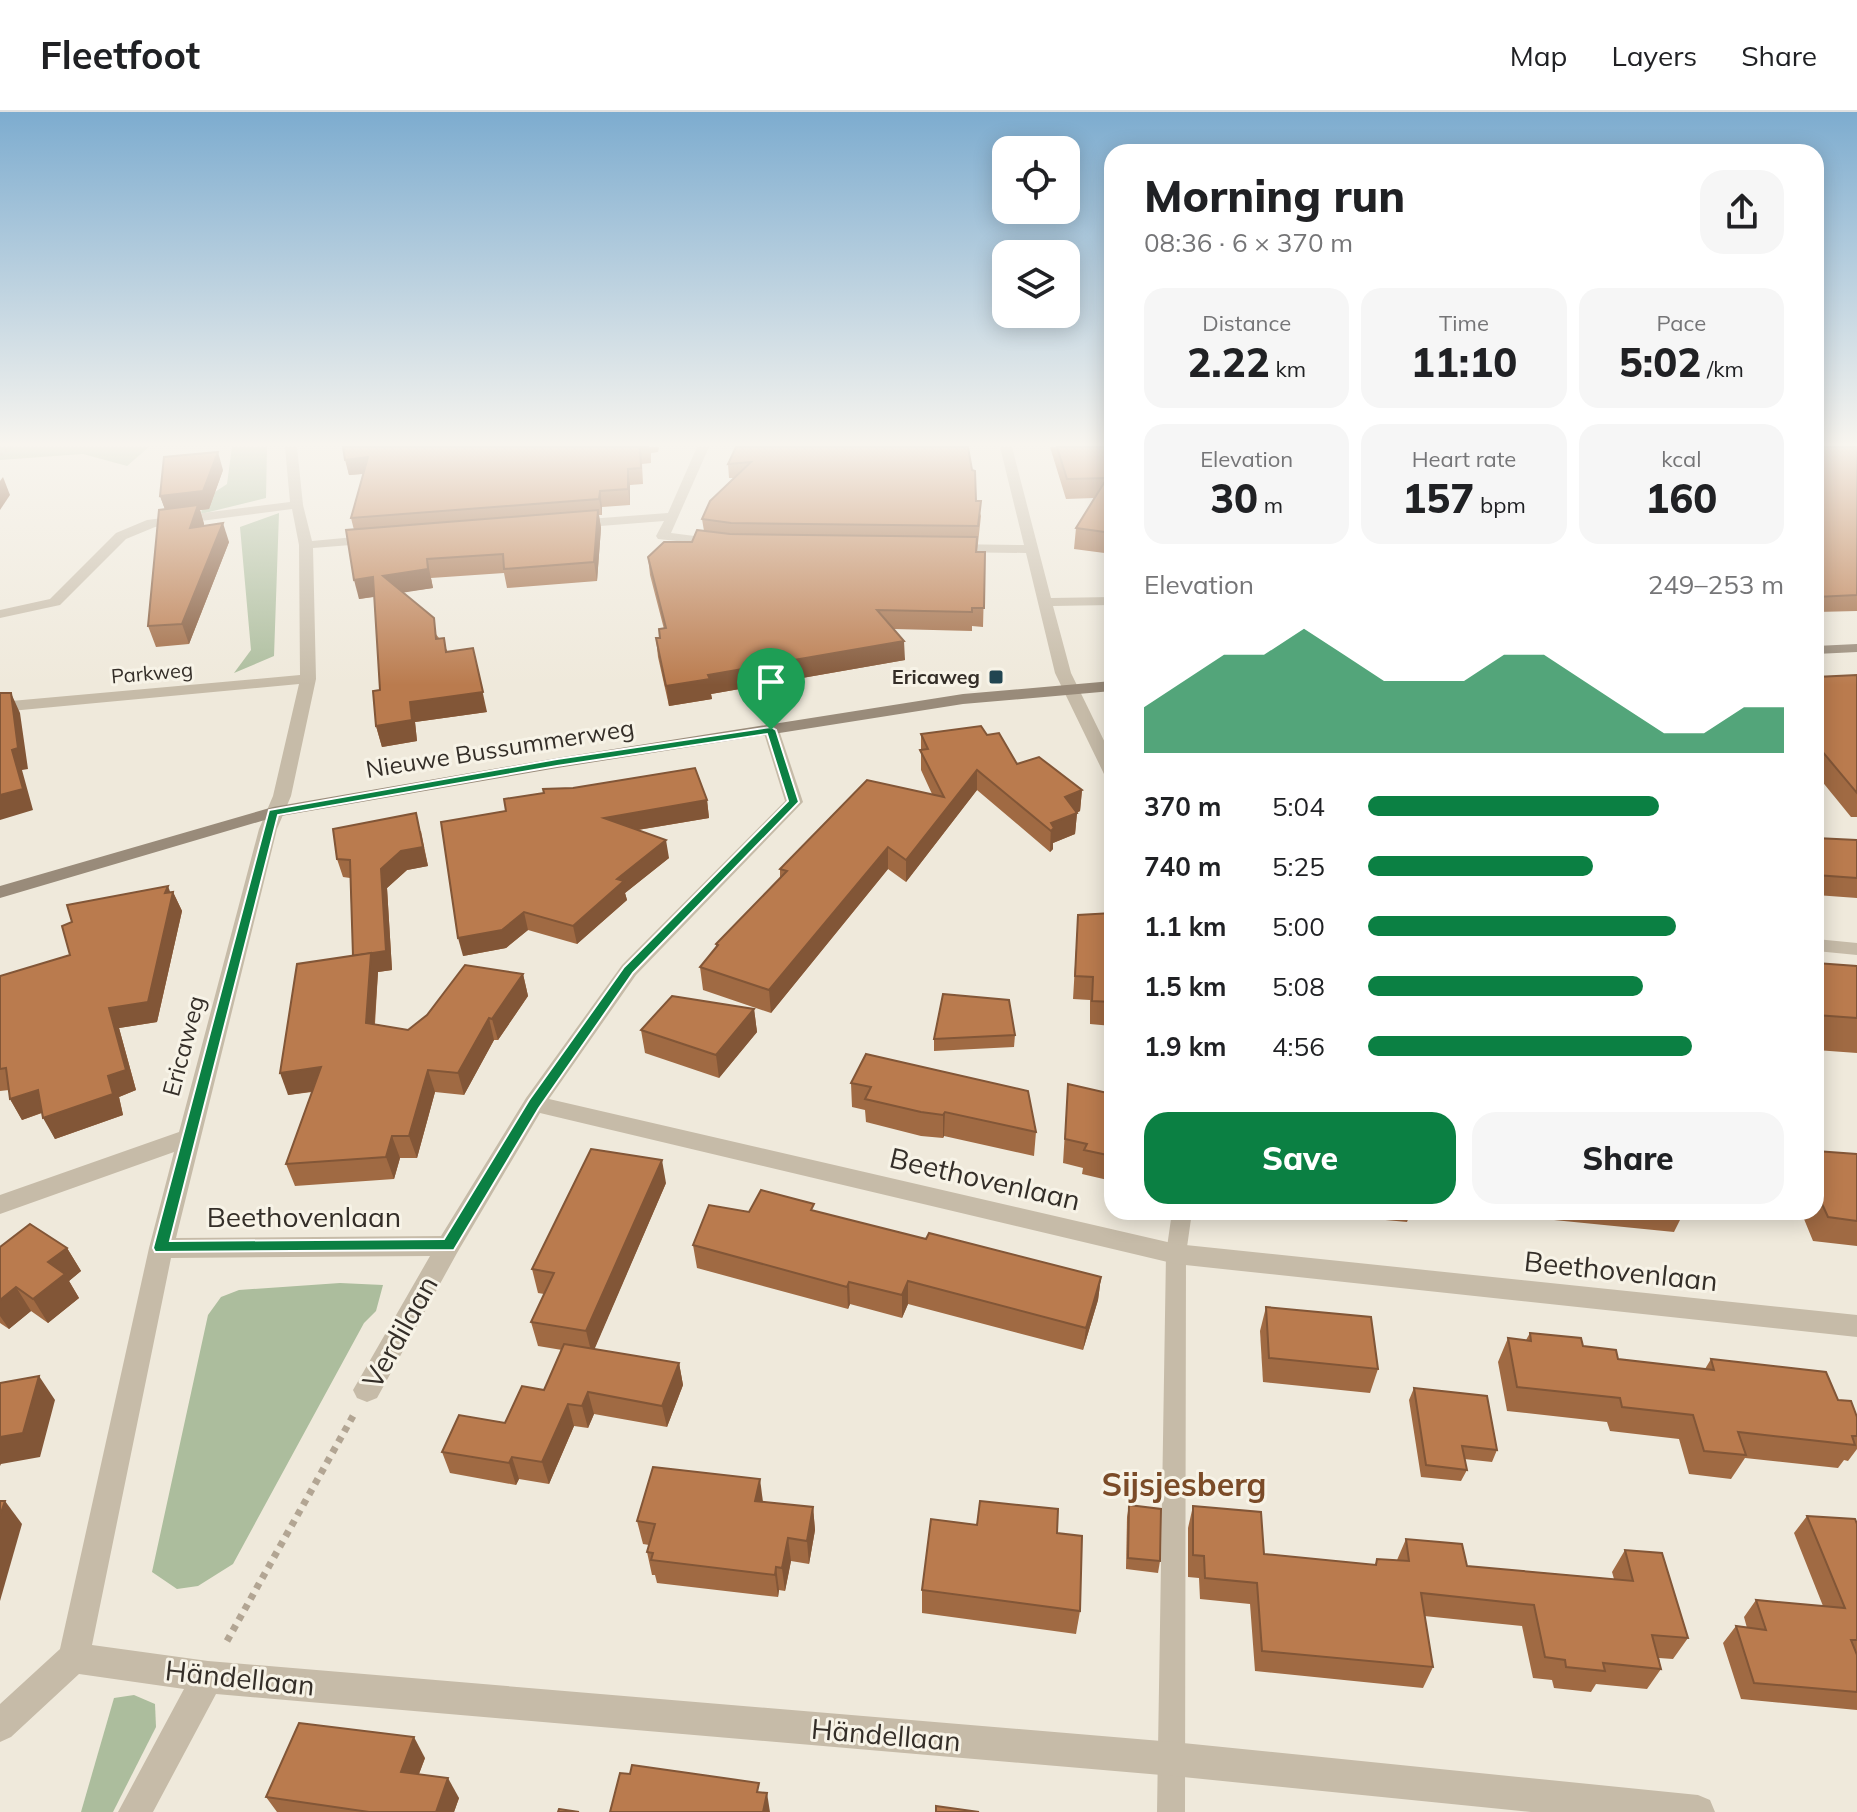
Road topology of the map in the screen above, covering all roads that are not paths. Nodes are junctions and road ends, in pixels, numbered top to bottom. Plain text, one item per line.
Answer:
1 (140, 526) edge
2 (302, 526) edge
3 (668, 526) edge
4 (1027, 526) edge
5 (386, 538) edge
6 (306, 545) junction
7 (732, 545) edge
8 (938, 548) edge
9 (1033, 549) junction
10 (1104, 601) edge
11 (1043, 602) junction
12 (0, 614) edge
13 (1857, 648) edge
14 (1824, 650) edge
15 (308, 679) junction
16 (1104, 687) edge
17 (1071, 689) junction
18 (0, 707) edge
19 (771, 730) junction
20 (1104, 757) edge
21 (273, 812) junction
22 (0, 892) edge
23 (1824, 946) edge
24 (1857, 949) edge
25 (534, 1104) junction
26 (187, 1138) junction
27 (0, 1205) edge
28 (1181, 1220) edge
29 (448, 1246) junction
30 (161, 1248) junction
31 (1176, 1254) junction
32 (1857, 1326) edge
33 (367, 1390) road end
34 (74, 1658) junction
35 (208, 1677) junction
36 (0, 1726) edge
37 (1173, 1759) junction
38 (135, 1812) edge
39 (1171, 1812) edge
40 (1698, 1812) edge

1 - 12 street
2 - 6 street, Ericaweg
3 - 7 street
4 - 9 street
5 - 6 street
6 - 15 street, Ericaweg
8 - 9 street
9 - 11 street
10 - 11 street
11 - 17 street
13 - 14 main road
15 - 18 street, Parkweg
15 - 21 street, Ericaweg
16 - 17 main road, Nieuwe Bussummerweg
17 - 19 main road, Nieuwe Bussummerweg
17 - 20 street
19 - 21 main road, Nieuwe Bussummerweg
19 - 25 street, Verdilaan
21 - 22 main road, Nieuwe Bussummerweg
21 - 26 street, Ericaweg
23 - 24 street
25 - 29 street, Verdilaan
25 - 31 street, Beethovenlaan
26 - 27 street
26 - 30 street, Ericaweg
28 - 31 lane
29 - 30 street, Beethovenlaan
29 - 33 street, Verdilaan
30 - 34 street, Ericaweg
31 - 32 street, Beethovenlaan
31 - 37 lane
34 - 35 street, Händellaan
34 - 36 street
35 - 37 street, Händellaan
35 - 38 street
37 - 39 lane
37 - 40 street, Händellaan

